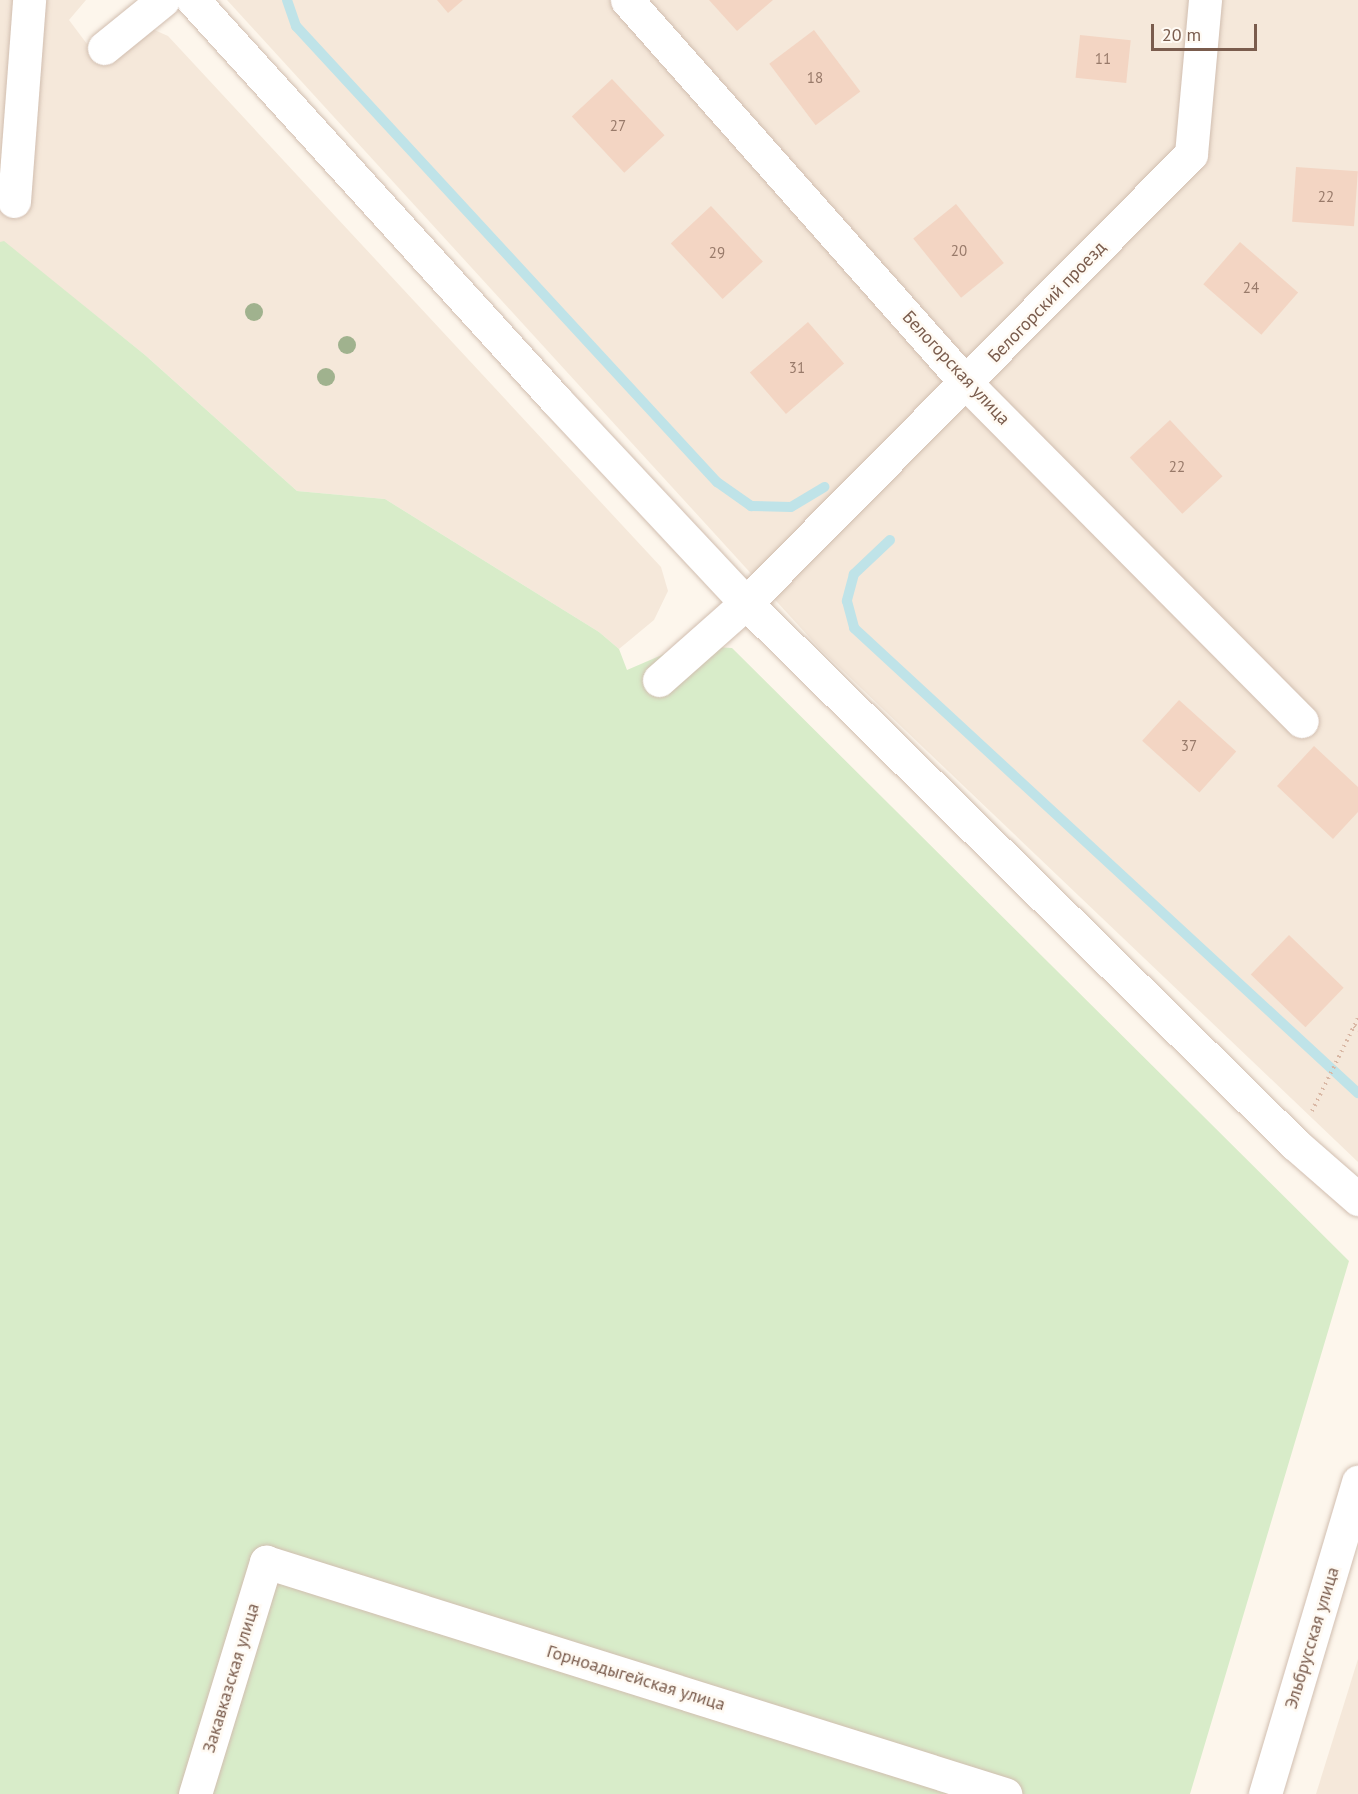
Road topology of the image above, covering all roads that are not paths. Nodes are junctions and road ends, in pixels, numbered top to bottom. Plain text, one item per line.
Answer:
1 (29, 0) edge
2 (163, 0) edge
3 (193, 0) edge
4 (627, 0) edge
5 (1205, 0) edge
6 (104, 48) dead end
7 (14, 201) dead end
8 (967, 384) junction
9 (746, 603) junction
10 (659, 680) dead end
11 (1302, 721) dead end
12 (1358, 1199) edge
13 (1358, 1482) edge
14 (266, 1562) joint
15 (195, 1794) edge
16 (1005, 1794) edge
17 (1265, 1794) edge

1 - 7 street
2 - 6 street
3 - 9 street
4 - 8 street, Белогорская улица
5 - 8 street, Белогорский проезд
8 - 9 street, Белогорский проезд
8 - 11 street, Белогорская улица
9 - 10 street, Белогорский проезд
9 - 12 street
13 - 17 street, Эльбрусская улица
14 - 15 street, Закавказская улица
14 - 16 street, Горноадыгейская улица

